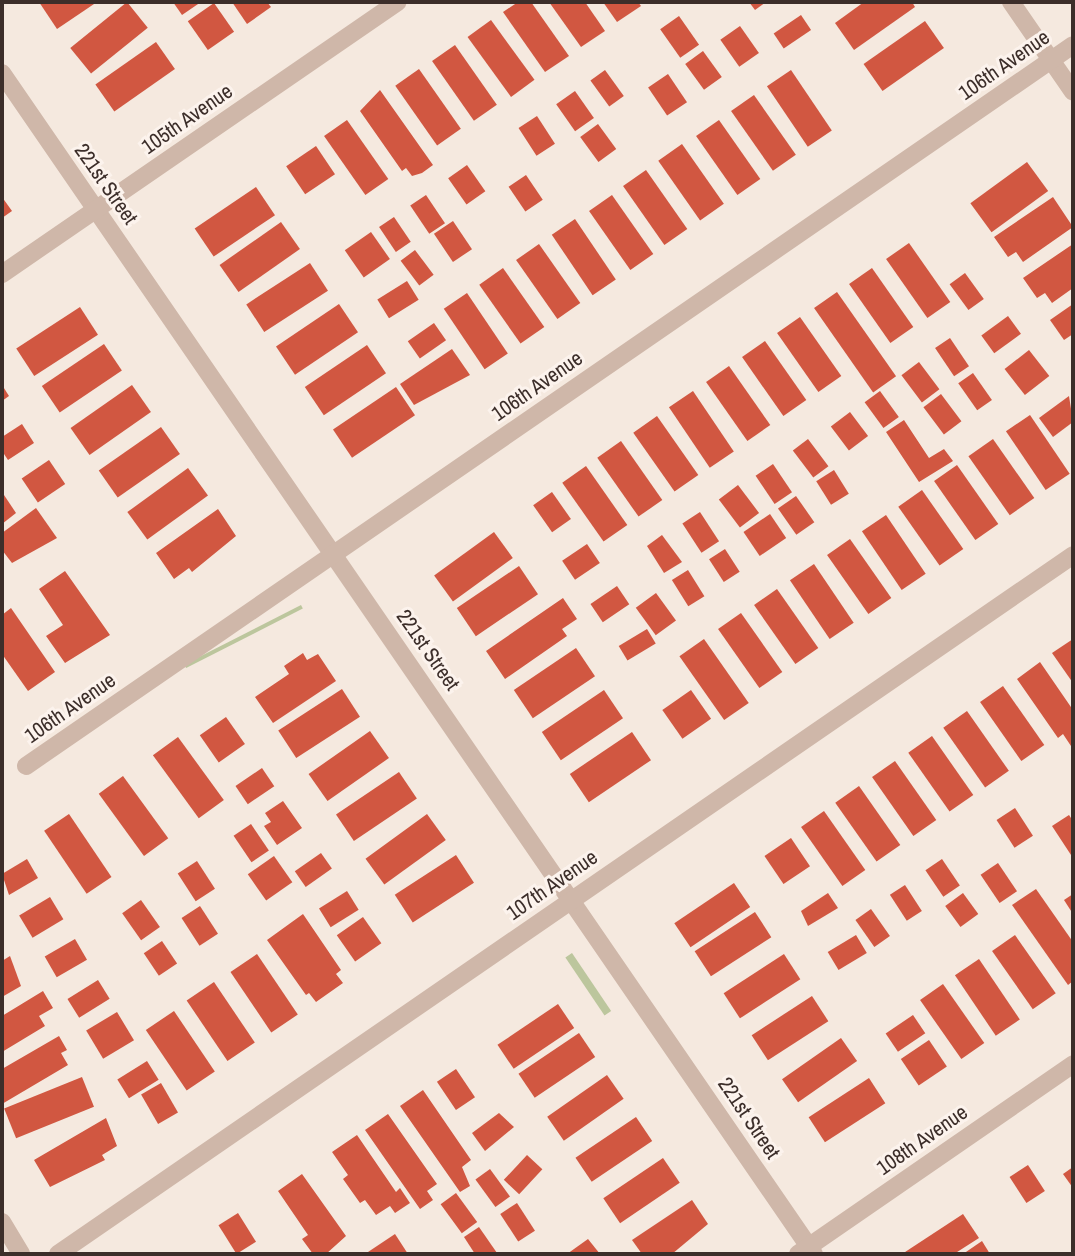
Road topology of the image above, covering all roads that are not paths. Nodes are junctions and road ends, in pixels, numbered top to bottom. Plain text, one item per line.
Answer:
1 (398, 2) edge
2 (1011, 2) edge
3 (1073, 45) edge
4 (1051, 60) junction
5 (2, 73) edge
6 (1073, 92) edge
7 (96, 210) junction
8 (2, 274) edge
9 (333, 554) junction
10 (1073, 555) edge
11 (26, 766) dead end
12 (573, 899) junction
13 (1073, 1064) edge
14 (2, 1222) edge
15 (807, 1252) edge
16 (21, 1254) edge
17 (58, 1254) edge

1 - 7 street, 105th Avenue
2 - 4 street
3 - 4 street, 106th Avenue
4 - 6 street
4 - 9 street, 106th Avenue
5 - 7 street, 221st Street
7 - 8 street, 105th Avenue
7 - 9 street, 221st Street
9 - 11 street, 106th Avenue
9 - 12 street, 221st Street
10 - 12 street, 107th Avenue
12 - 15 street, 221st Street
12 - 17 street, 107th Avenue
13 - 15 street, 108th Avenue
14 - 16 street

